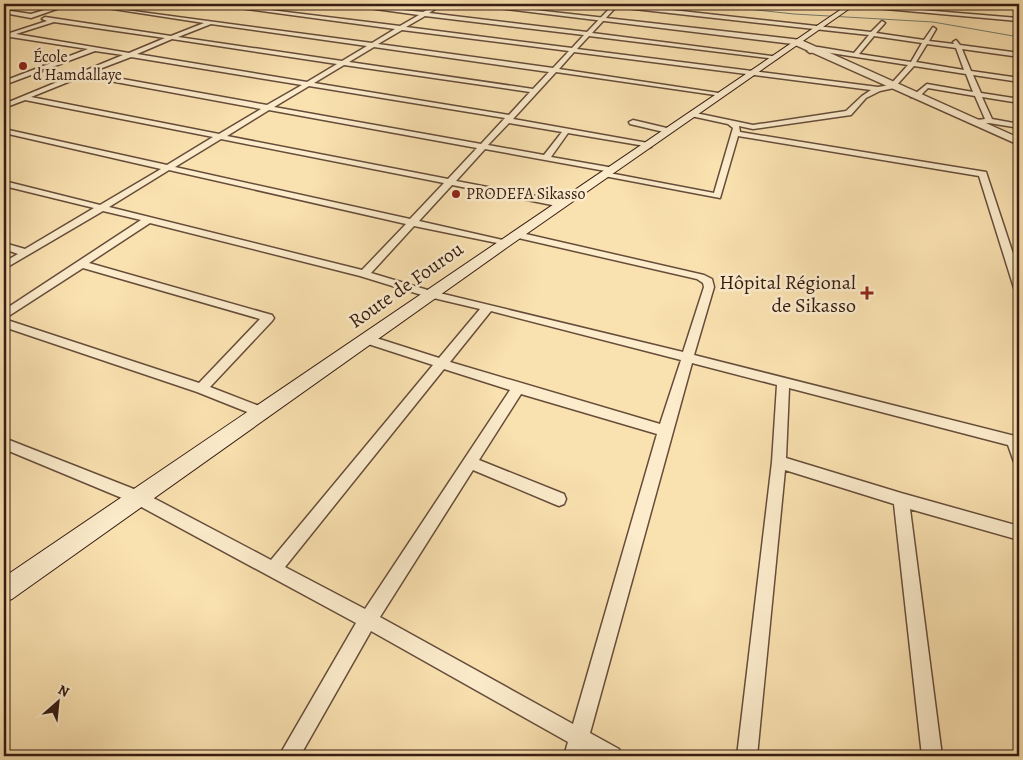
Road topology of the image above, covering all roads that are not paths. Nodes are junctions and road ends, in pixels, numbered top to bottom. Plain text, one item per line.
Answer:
1 (69, 4) edge
2 (84, 4) edge
3 (211, 4) edge
4 (254, 4) edge
5 (341, 4) edge
6 (441, 4) edge
7 (468, 4) edge
8 (600, 4) edge
9 (615, 4) edge
10 (852, 4) edge
11 (997, 4) edge
12 (1012, 4) edge
13 (1019, 5) edge
14 (244, 8) junction
15 (4, 12) edge
16 (424, 14) junction
17 (45, 19) dead end
18 (602, 19) junction
19 (54, 20) junction
20 (1019, 20) edge
21 (210, 22) junction
22 (882, 23) dead end
23 (822, 27) junction
24 (401, 28) junction
25 (933, 29) dead end
26 (588, 33) junction
27 (7, 34) edge
28 (872, 34) junction
29 (173, 37) junction
30 (954, 37) dead end
31 (926, 42) junction
32 (375, 44) junction
33 (802, 45) junction
34 (958, 46) junction
35 (94, 49) junction
36 (573, 50) junction
37 (130, 55) junction
38 (855, 55) junction
39 (1019, 55) edge
40 (776, 57) junction
41 (913, 63) junction
42 (342, 64) junction
43 (554, 69) junction
44 (968, 72) junction
45 (82, 74) junction
46 (751, 74) junction
47 (1019, 80) edge
48 (4, 83) edge
49 (307, 84) junction
50 (892, 87) junction
51 (878, 89) junction
52 (534, 91) junction
53 (722, 94) junction
54 (978, 95) junction
55 (912, 96) junction
56 (25, 98) junction
57 (1019, 101) edge
58 (4, 106) edge
59 (268, 108) junction
60 (694, 114) junction
61 (508, 119) junction
62 (989, 121) junction
63 (633, 122) dead end
64 (730, 122) junction
65 (973, 123) junction
66 (1019, 126) edge
67 (4, 131) edge
68 (566, 131) junction
69 (668, 131) junction
70 (735, 133) junction
71 (220, 136) junction
72 (1019, 142) edge
73 (648, 145) junction
74 (484, 147) junction
75 (546, 158) junction
76 (168, 168) junction
77 (608, 172) junction
78 (449, 182) junction
79 (4, 183) edge
80 (562, 204) junction
81 (102, 207) junction
82 (149, 219) junction
83 (412, 222) junction
84 (510, 239) junction
85 (4, 246) edge
86 (26, 253) junction
87 (81, 264) junction
88 (4, 266) edge
89 (364, 274) junction
90 (1019, 288) edge
91 (429, 294) junction
92 (488, 307) junction
93 (6, 311) edge
94 (4, 323) edge
95 (366, 339) junction
96 (687, 358) junction
97 (443, 362) junction
98 (783, 381) junction
99 (518, 388) junction
100 (200, 389) junction
101 (262, 412) junction
102 (666, 431) junction
103 (1017, 442) edge
104 (6, 446) edge
105 (1019, 458) edge
106 (779, 462) junction
107 (470, 463) junction
108 (139, 498) junction
109 (559, 499) dead end
110 (901, 500) junction
111 (1019, 533) edge
112 (273, 569) junction
113 (4, 591) edge
114 (368, 620) junction
115 (579, 736) junction
116 (289, 756) edge
117 (574, 756) edge
118 (612, 756) edge
119 (747, 756) edge
120 (932, 756) edge

1 - 15 street
2 - 21 street
3 - 14 street
4 - 14 street
5 - 16 street
6 - 16 street
7 - 18 street
8 - 9 street
9 - 18 street
9 - 23 street
10 - 20 street
10 - 23 main road, Route de Fourou
11 - 13 highway
12 - 13 highway
14 - 21 street
14 - 24 street
16 - 24 street
16 - 26 street
17 - 19 street
18 - 26 street
18 - 33 street
19 - 27 street
19 - 29 street
21 - 29 street
21 - 32 street
22 - 28 street
23 - 28 street
23 - 33 main road, Route de Fourou
24 - 32 street
24 - 36 street
25 - 31 street
26 - 36 street
26 - 40 street
27 - 35 street
28 - 31 street
28 - 38 street
29 - 37 street
29 - 42 street
30 - 34 street
31 - 34 street
31 - 41 street
32 - 42 street
32 - 43 street
33 - 38 street
33 - 40 main road, Route de Fourou
33 - 50 street
34 - 39 street
34 - 44 street
35 - 37 street
35 - 48 street
36 - 43 street
36 - 46 street
37 - 45 street
37 - 49 street
38 - 41 street
40 - 46 main road, Route de Fourou
41 - 44 street
41 - 50 street
42 - 49 street
42 - 52 street
43 - 52 street
43 - 53 street
44 - 47 street
44 - 54 street
45 - 56 street
45 - 59 street
46 - 51 street
46 - 53 main road, Route de Fourou
49 - 59 street
49 - 61 street
50 - 51 street
50 - 55 street
51 - 64 street
52 - 61 street
53 - 60 main road, Route de Fourou
54 - 55 street
54 - 57 street
54 - 62 street
55 - 65 street
56 - 58 street
56 - 71 street
59 - 71 street
59 - 74 street
60 - 64 street
60 - 69 main road, Route de Fourou
61 - 68 street
61 - 74 street
62 - 65 street
62 - 66 street
63 - 69 street
64 - 70 street
65 - 72 street
67 - 76 street
68 - 73 street
68 - 75 street
69 - 73 main road, Route de Fourou
70 - 77 street
70 - 90 street
71 - 76 street
71 - 78 street
73 - 77 main road, Route de Fourou
74 - 75 street
74 - 78 street
75 - 77 street
76 - 81 street
76 - 83 street
77 - 80 main road, Route de Fourou
78 - 80 street
78 - 83 street
79 - 81 street
80 - 84 main road, Route de Fourou
81 - 82 street
81 - 86 street
82 - 87 street
82 - 89 street
83 - 84 street
83 - 89 street
84 - 91 main road, Route de Fourou
84 - 96 street
85 - 86 street
86 - 88 street
87 - 93 street
87 - 100 street
89 - 91 street
91 - 92 street
91 - 95 main road, Route de Fourou
92 - 96 street
92 - 97 street
94 - 100 street
95 - 97 street
95 - 101 main road, Route de Fourou
96 - 98 street
96 - 102 street
97 - 99 street
97 - 112 street
98 - 103 street
98 - 106 street
99 - 102 street
99 - 107 street
100 - 101 street
101 - 108 main road, Route de Fourou
102 - 115 street
103 - 105 street
104 - 108 street
106 - 110 street
106 - 119 street
107 - 109 street
107 - 114 street
108 - 112 street
108 - 113 main road, Route de Fourou
110 - 111 street
110 - 120 street
112 - 114 street
114 - 115 street
114 - 116 street
115 - 117 street
115 - 118 street

